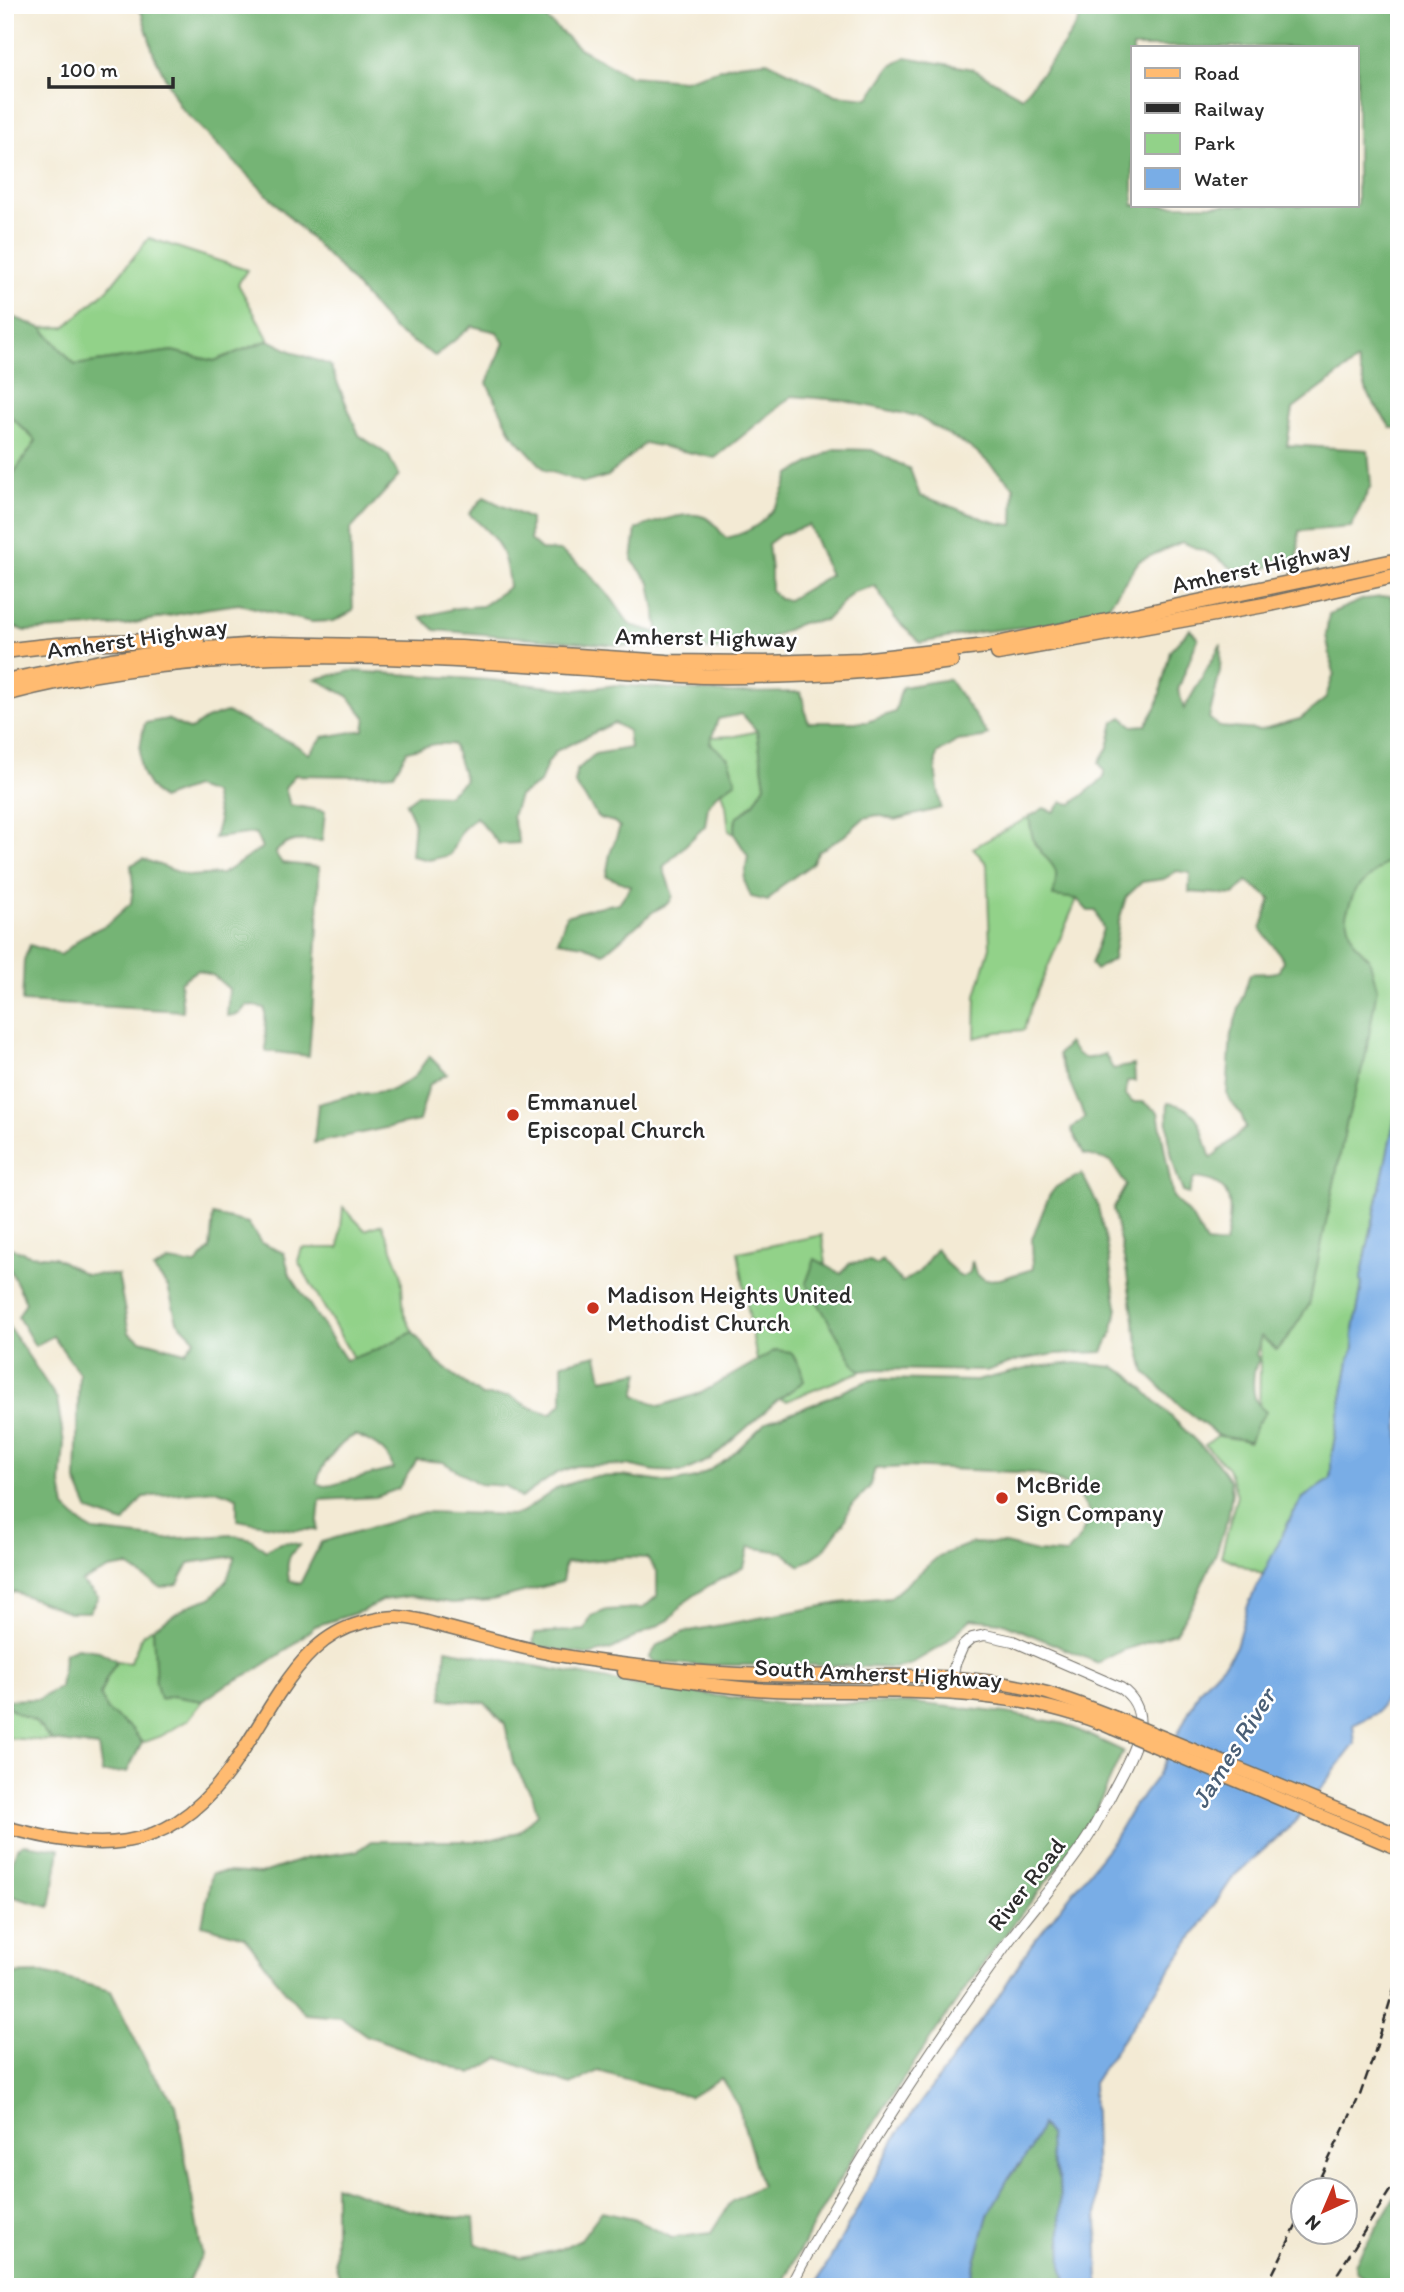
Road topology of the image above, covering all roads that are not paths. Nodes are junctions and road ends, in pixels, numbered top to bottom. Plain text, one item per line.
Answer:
1 (1399, 561) edge
2 (1362, 575) junction
3 (1399, 575) edge
4 (269, 644) junction
5 (5, 651) edge
6 (144, 668) junction
7 (5, 681) edge
8 (5, 694) edge
9 (5, 703) edge
10 (376, 1620) junction
11 (952, 1679) junction
12 (948, 1694) junction
13 (1114, 1723) junction
14 (5, 1827) edge
15 (1399, 1835) edge
16 (1399, 1849) edge
17 (790, 2287) edge

1 - 2 highway, Amherst Highway
2 - 3 highway, Amherst Highway
2 - 4 highway, Amherst Highway
2 - 6 highway, Amherst Highway
4 - 5 highway
4 - 7 highway, Amherst Highway
6 - 8 highway, Amherst Highway
6 - 9 highway
10 - 11 main road, South Amherst Highway
10 - 12 main road, South Amherst Highway
10 - 14 main road, South Amherst Highway
11 - 12 street, River Road
11 - 13 main road, South Amherst Highway
11 - 17 street, River Road
12 - 13 main road, South Amherst Highway
13 - 15 main road, South Amherst Highway, bridge
13 - 16 main road, South Amherst Highway, bridge

